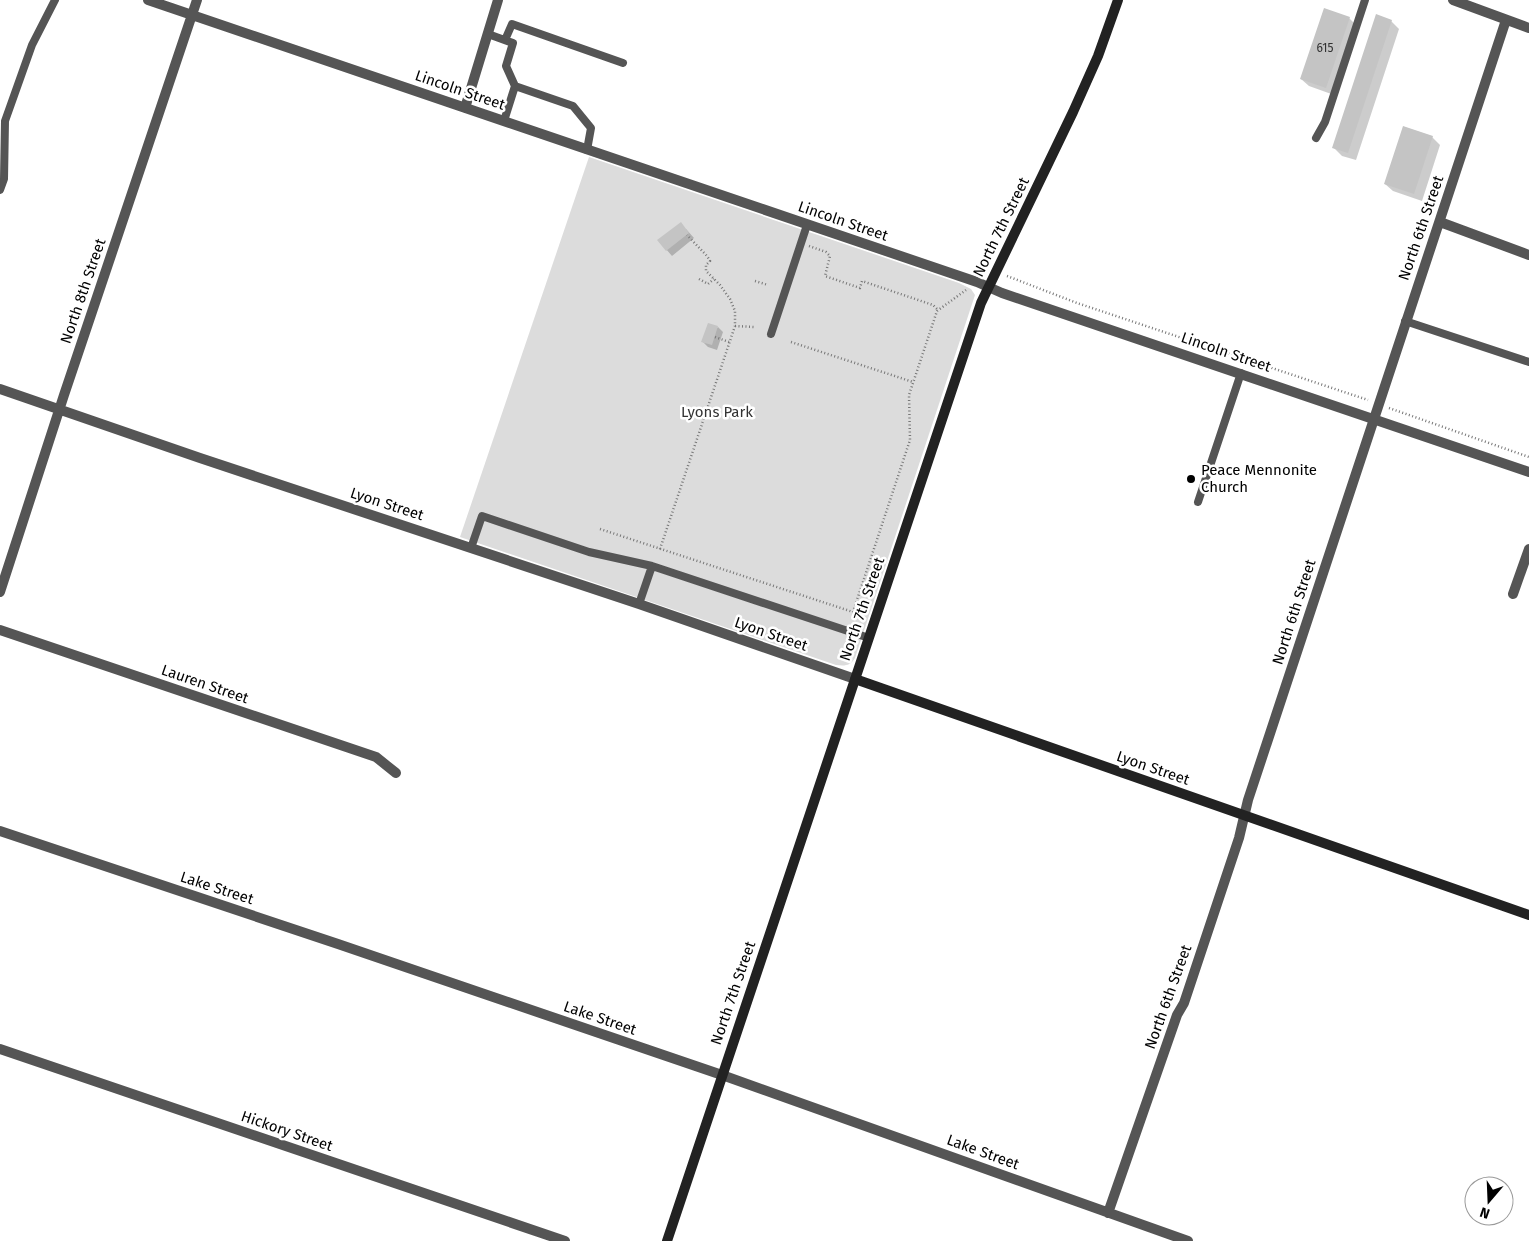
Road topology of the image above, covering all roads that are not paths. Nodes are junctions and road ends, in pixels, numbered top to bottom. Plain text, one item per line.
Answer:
1 (55, 0) edge
2 (148, 0) edge
3 (197, 0) edge
4 (1118, 0) edge
5 (1365, 0) edge
6 (1453, 0) edge
7 (497, 3) edge
8 (192, 15) junction
9 (1506, 20) junction
10 (1529, 28) edge
11 (488, 34) junction
12 (505, 40) junction
13 (623, 63) dead end
14 (515, 86) junction
15 (465, 108) junction
16 (504, 121) junction
17 (1316, 138) dead end
18 (587, 150) junction
19 (0, 190) edge
20 (1440, 222) junction
21 (807, 225) junction
22 (1529, 255) edge
23 (989, 287) junction
24 (1405, 321) junction
25 (771, 334) dead end
26 (1529, 362) edge
27 (1241, 373) junction
28 (0, 389) edge
29 (59, 410) junction
30 (1373, 419) junction
31 (1529, 472) edge
32 (1198, 502) dead end
33 (471, 548) junction
34 (1529, 549) edge
35 (652, 566) junction
36 (0, 592) edge
37 (1513, 594) dead end
38 (639, 604) junction
39 (0, 630) edge
40 (868, 638) junction
41 (855, 679) junction
42 (396, 773) dead end
43 (1244, 816) junction
44 (0, 831) edge
45 (1529, 915) edge
46 (0, 1049) edge
47 (722, 1075) junction
48 (1108, 1213) junction
49 (565, 1241) edge
50 (667, 1241) edge
51 (1188, 1241) edge

1 - 19 lane
2 - 8 street, Lincoln Street
3 - 8 street, North 8th Street
4 - 23 street, North 7th Street
5 - 17 lane
6 - 9 street
7 - 11 street
8 - 15 street, Lincoln Street
8 - 29 street, North 8th Street
9 - 10 street
9 - 20 street, North 6th Street
11 - 12 lane
11 - 15 street
12 - 13 lane
12 - 14 lane
14 - 16 lane
14 - 18 lane
15 - 16 street, Lincoln Street
16 - 18 street, Lincoln Street
18 - 21 street, Lincoln Street
20 - 22 street
20 - 24 street, North 6th Street
21 - 23 street, Lincoln Street
21 - 25 lane
23 - 27 street, Lincoln Street
23 - 40 street, North 7th Street
24 - 26 lane
24 - 30 street, North 6th Street
27 - 30 street, Lincoln Street
27 - 32 lane
28 - 29 street, Lyon Street
29 - 33 street, Lyon Street
29 - 36 street, North 8th Street
30 - 31 street, Lincoln Street
30 - 43 street, North 6th Street
33 - 35 lane
33 - 38 street, Lyon Street
34 - 37 street
35 - 38 lane
35 - 40 lane
38 - 41 street, Lyon Street
39 - 42 street, Lauren Street
40 - 41 street, North 7th Street
41 - 43 street, Lyon Street
41 - 47 street, North 7th Street
43 - 45 street, Lyon Street
43 - 48 street, North 6th Street
44 - 47 street, Lake Street
46 - 49 street, Hickory Street
47 - 48 street, Lake Street
47 - 50 street, North 7th Street
48 - 51 street, Lake Street

